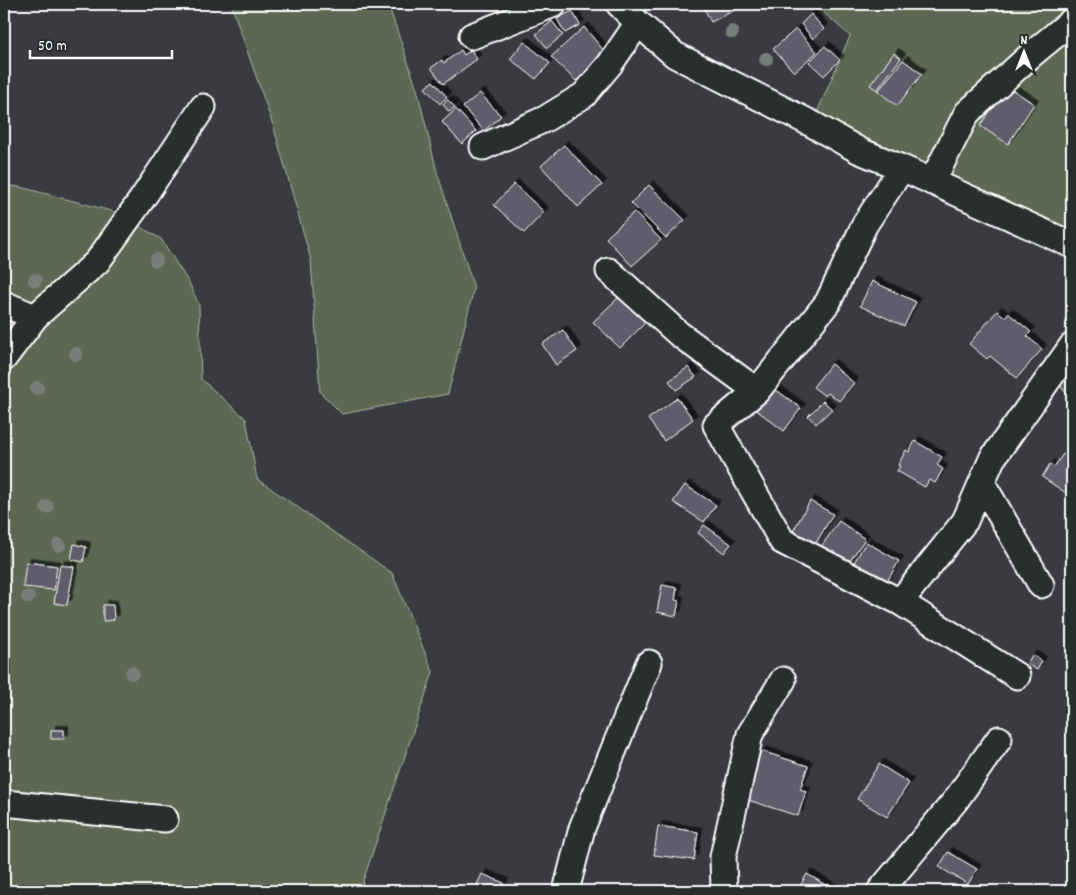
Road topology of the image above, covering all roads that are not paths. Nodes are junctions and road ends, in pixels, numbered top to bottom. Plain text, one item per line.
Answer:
1 (554, 4) edge
2 (619, 4) edge
3 (1072, 21) edge
4 (638, 23) junction
5 (472, 36) dead end
6 (203, 107) dead end
7 (483, 146) dead end
8 (902, 168) junction
9 (932, 182) junction
10 (1072, 245) edge
11 (609, 270) dead end
12 (4, 304) edge
13 (34, 317) junction
14 (1072, 346) edge
15 (5, 358) edge
16 (757, 391) junction
17 (982, 483) junction
18 (1041, 585) dead end
19 (900, 602) junction
20 (649, 663) dead end
21 (1017, 676) dead end
22 (783, 680) dead end
23 (999, 739) dead end
24 (4, 803) edge
25 (166, 819) dead end
26 (566, 891) edge
27 (724, 891) edge
28 (880, 891) edge

1 - 5 street
2 - 4 street
3 - 9 street
4 - 7 street
4 - 8 street
6 - 13 street
8 - 9 street
8 - 16 street
9 - 10 street
11 - 16 street
12 - 13 street
13 - 15 street
14 - 17 street
16 - 19 street
17 - 18 street
17 - 19 street
19 - 21 street
20 - 26 street
22 - 27 street
23 - 28 street
24 - 25 street

